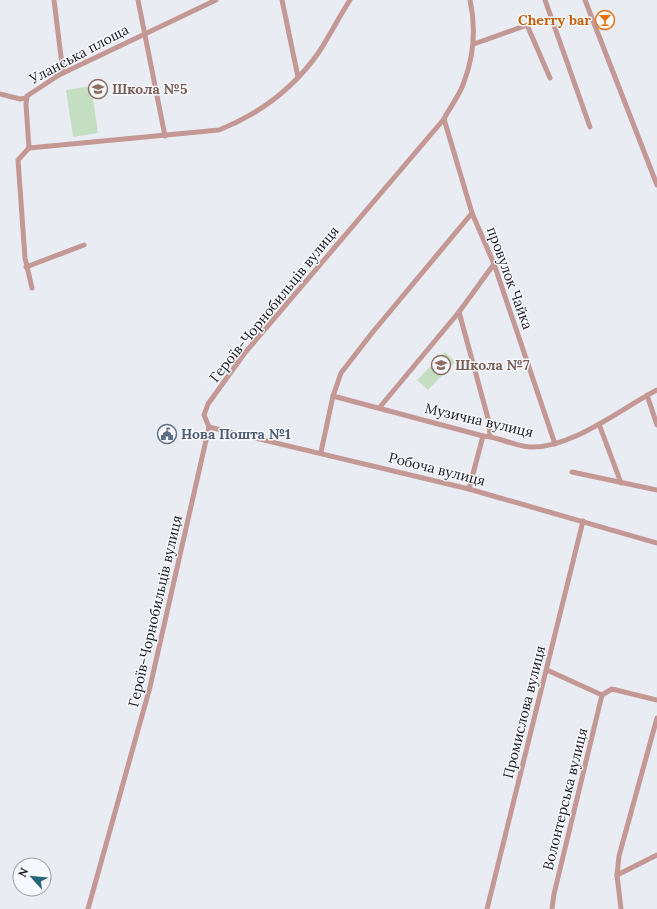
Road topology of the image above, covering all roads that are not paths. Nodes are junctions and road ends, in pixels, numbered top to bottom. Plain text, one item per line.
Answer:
1 (54, 0) edge
2 (138, 0) edge
3 (216, 0) edge
4 (282, 0) edge
5 (350, 0) edge
6 (470, 0) edge
7 (545, 0) edge
8 (585, 0) edge
9 (145, 33) junction
10 (474, 44) junction
11 (63, 73) junction
12 (298, 77) junction
13 (550, 78) dead end
14 (0, 94) edge
15 (27, 98) junction
16 (444, 120) junction
17 (590, 127) dead end
18 (165, 136) junction
19 (29, 148) junction
20 (657, 185) edge
21 (472, 213) junction
22 (84, 245) dead end
23 (494, 264) junction
24 (26, 267) junction
25 (32, 288) dead end
26 (459, 312) junction
27 (657, 390) edge
28 (647, 395) junction
29 (333, 396) junction
30 (380, 407) junction
31 (599, 424) junction
32 (657, 425) edge
33 (209, 427) junction
34 (483, 436) junction
35 (490, 436) junction
36 (555, 444) junction
37 (321, 452) junction
38 (572, 472) dead end
39 (621, 483) junction
40 (470, 489) junction
41 (657, 490) edge
42 (582, 521) junction
43 (657, 543) edge
44 (547, 670) junction
45 (602, 695) junction
46 (657, 700) edge
47 (657, 718) edge
48 (657, 855) edge
49 (617, 875) junction
50 (88, 909) edge
51 (487, 909) edge
52 (552, 909) edge
53 (621, 909) edge

1 - 11 street
2 - 9 street
3 - 9 street
4 - 12 street
5 - 12 street
6 - 10 street, Героїв-Чорнобильців вулиця
7 - 17 street
8 - 20 street
9 - 11 street, Уланська площа
9 - 18 street, Уланська площа
10 - 13 street
10 - 16 street, Героїв-Чорнобильців вулиця
11 - 15 street, Уланська площа
12 - 18 street
14 - 15 street
15 - 19 street, Уланська площа
16 - 21 street, провулок Чайка
16 - 33 street, Героїв-Чорнобильців вулиця
18 - 19 street
19 - 24 street
21 - 23 street, провулок Чайка
21 - 29 street
22 - 24 street
23 - 26 street
23 - 36 street, провулок Чайка
24 - 25 street
26 - 30 street
26 - 35 street
27 - 28 street, Музична вулиця
28 - 31 street, Музична вулиця
28 - 32 street
29 - 30 street, Музична вулиця
29 - 37 street
30 - 34 street, Музична вулиця
31 - 36 street, Музична вулиця
31 - 39 street
33 - 37 street, Робоча вулиця
33 - 50 street, Героїв-Чорнобильців вулиця
34 - 35 street, Музична вулиця
34 - 40 street
35 - 36 street, Музична вулиця
37 - 40 street, Робоча вулиця
38 - 39 street
39 - 41 street
40 - 42 street, Робоча вулиця
42 - 43 street, Робоча вулиця
42 - 44 street, Промислова вулиця
44 - 45 street
44 - 51 street, Промислова вулиця
45 - 46 street
45 - 52 street, Волонтерська вулиця
47 - 49 street
48 - 49 street
49 - 53 street

